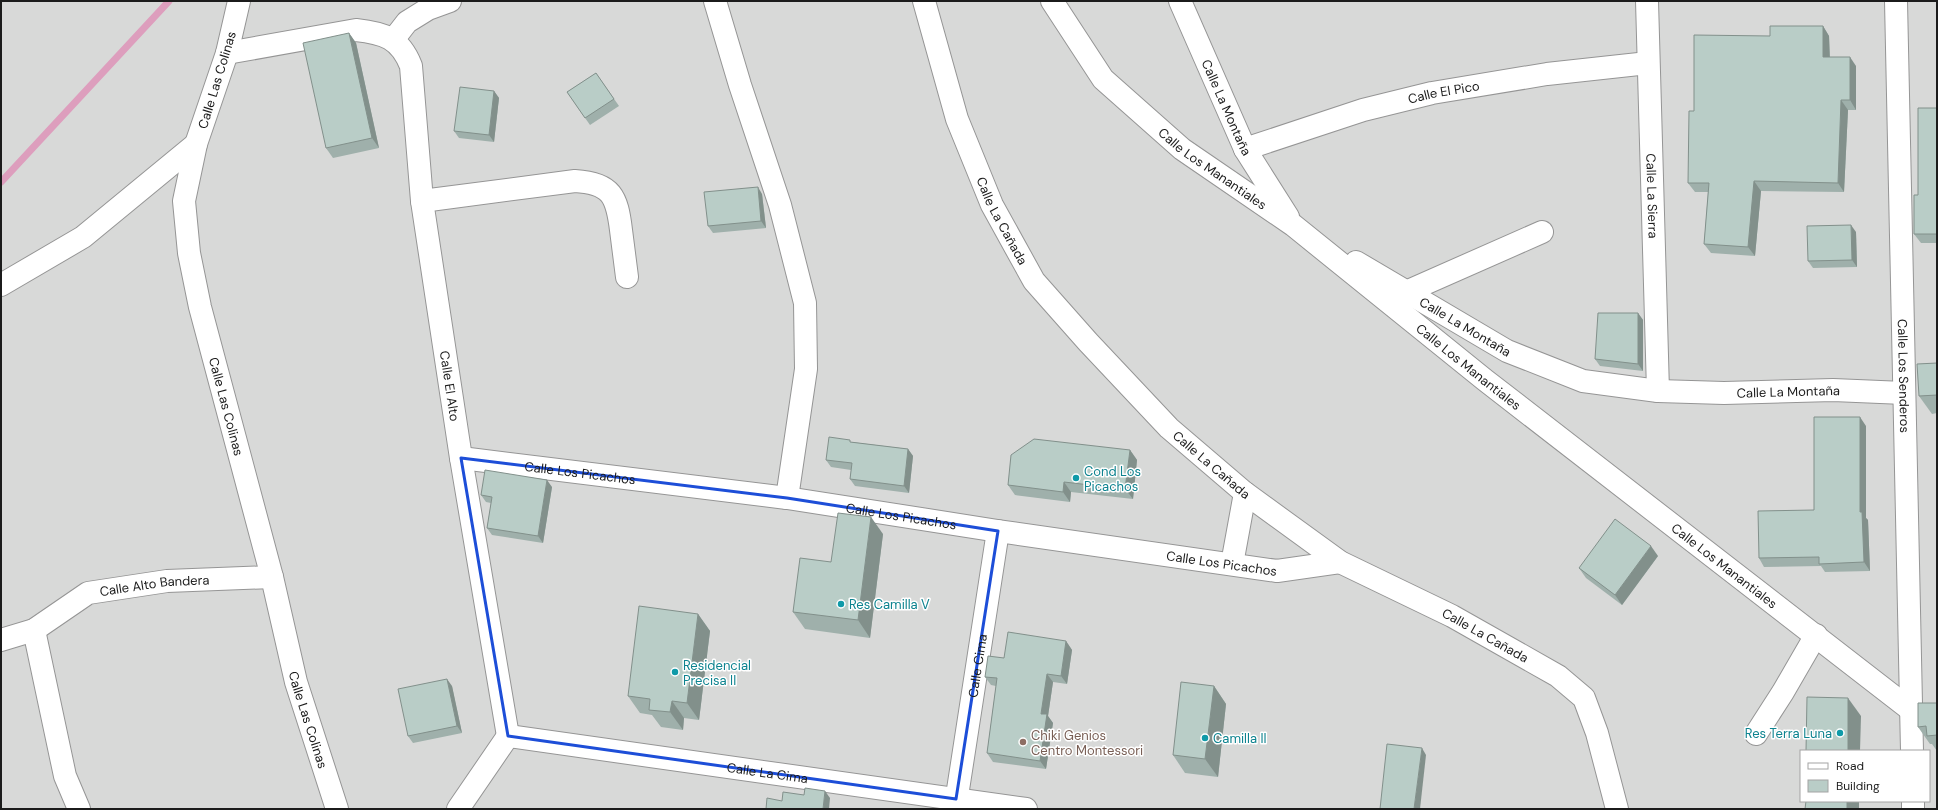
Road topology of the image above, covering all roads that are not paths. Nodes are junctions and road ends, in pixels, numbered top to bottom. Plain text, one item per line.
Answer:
1 (239, 1) edge
2 (450, 1) edge
3 (715, 1) edge
4 (924, 1) edge
5 (1052, 1) edge
6 (1180, 1) edge
7 (1647, 1) edge
8 (1896, 1) edge
9 (393, 40) junction
10 (227, 53) junction
11 (1648, 63) junction
12 (196, 144) junction
13 (1246, 149) junction
14 (422, 201) junction
15 (1292, 225) junction
16 (1542, 232) dead end
17 (627, 277) dead end
18 (1, 285) edge
19 (1406, 292) junction
20 (1658, 391) junction
21 (1904, 393) junction
22 (461, 458) junction
23 (1245, 493) junction
24 (787, 498) junction
25 (998, 531) junction
26 (1340, 562) junction
27 (1232, 564) junction
28 (272, 577) junction
29 (34, 630) junction
30 (1816, 635) junction
31 (1, 640) edge
32 (1911, 710) junction
33 (1756, 734) dead end
34 (508, 736) junction
35 (1912, 750) edge
36 (955, 804) edge
37 (337, 808) edge
38 (79, 809) edge
39 (458, 809) edge
40 (1026, 809) edge
41 (1617, 809) edge

1 - 10 street, Calle Las Colinas
2 - 9 street
3 - 24 street
4 - 23 street, Calle La Cañada
5 - 15 street, Calle Los Manantiales
6 - 13 street, Calle La Montaña
7 - 11 street, Calle La Sierra
8 - 21 street, Calle Los Senderos
9 - 10 street
9 - 14 street, Calle El Alto
10 - 12 street, Calle Las Colinas
11 - 13 street, Calle El Pico
11 - 20 street, Calle La Sierra
12 - 18 street
12 - 28 street, Calle Las Colinas
13 - 15 street, Calle La Montaña
14 - 17 street
14 - 22 street, Calle El Alto
15 - 19 street, Calle La Montaña
15 - 30 street, Calle Los Manantiales
16 - 19 street
19 - 20 street, Calle La Montaña
20 - 21 street, Calle La Montaña
21 - 32 street, Calle Los Senderos
22 - 24 street, Calle Los Picachos
22 - 34 street, Calle El Alto
23 - 26 street, Calle La Cañada
23 - 27 street
24 - 25 street, Calle Los Picachos
25 - 27 street, Calle Los Picachos
25 - 36 street, Calle Cima
26 - 27 street, Calle Los Picachos
26 - 41 street, Calle La Cañada
28 - 29 street, Calle Alto Bandera
28 - 37 street, Calle Las Colinas
29 - 31 street, Calle Alto Bandera
29 - 38 street
30 - 32 street, Calle Los Manantiales
30 - 33 street
32 - 35 street, Calle Los Senderos
34 - 36 street, Calle La Cima
34 - 39 street
36 - 40 street, Calle La Cima

